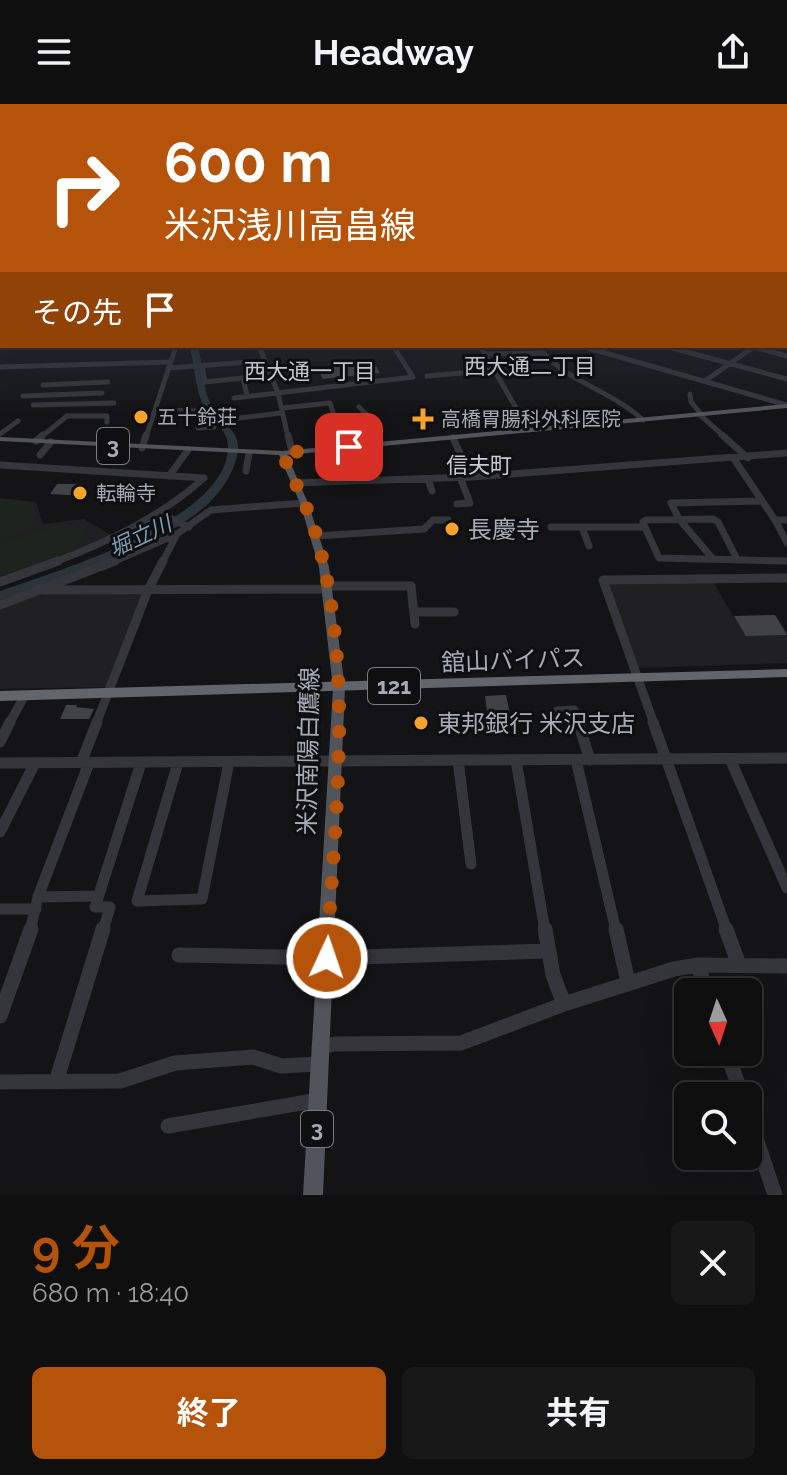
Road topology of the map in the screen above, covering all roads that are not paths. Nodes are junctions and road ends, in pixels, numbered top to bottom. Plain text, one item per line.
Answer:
1 (175, 348) edge
2 (260, 348) edge
3 (394, 348) edge
4 (481, 348) edge
5 (588, 348) edge
6 (604, 348) edge
7 (673, 348) edge
8 (750, 348) edge
9 (760, 348) edge
10 (599, 351) junction
11 (485, 354) junction
12 (787, 356) edge
13 (263, 361) junction
14 (729, 363) junction
15 (119, 364) junction
16 (169, 365) junction
17 (0, 367) edge
18 (202, 367) junction
19 (495, 370) junction
20 (427, 376) dead end
21 (787, 379) edge
22 (705, 381) junction
23 (108, 382) junction
24 (43, 385) dead end
25 (102, 393) junction
26 (278, 393) junction
27 (690, 394) dead end
28 (23, 396) dead end
29 (247, 396) junction
30 (234, 398) dead end
31 (114, 403) dead end
32 (95, 404) junction
33 (33, 405) dead end
34 (787, 405) edge
35 (359, 407) dead end
36 (155, 410) junction
37 (282, 410) junction
38 (333, 412) dead end
39 (701, 415) junction
40 (85, 416) junction
41 (231, 419) dead end
42 (643, 420) junction
43 (18, 421) dead end
44 (107, 422) dead end
45 (214, 427) dead end
46 (529, 430) junction
47 (0, 437) edge
48 (453, 438) junction
49 (36, 441) junction
50 (51, 442) junction
51 (378, 444) junction
52 (142, 448) junction
53 (188, 450) junction
54 (247, 452) junction
55 (287, 452) junction
56 (787, 454) edge
57 (40, 455) dead end
58 (748, 458) junction
59 (734, 459) junction
60 (0, 465) edge
61 (246, 471) dead end
62 (169, 476) junction
63 (460, 477) junction
64 (471, 477) junction
65 (428, 479) junction
66 (295, 483) junction
67 (432, 491) dead end
68 (761, 501) junction
69 (304, 503) junction
70 (457, 504) dead end
71 (162, 514) junction
72 (679, 519) junction
73 (448, 520) dead end
74 (775, 520) junction
75 (787, 520) edge
76 (187, 526) junction
77 (551, 527) dead end
78 (582, 527) junction
79 (645, 527) junction
80 (177, 534) junction
81 (316, 536) junction
82 (787, 543) edge
83 (589, 546) dead end
84 (713, 559) junction
85 (737, 559) junction
86 (787, 561) edge
87 (787, 578) edge
88 (0, 582) edge
89 (327, 587) junction
90 (40, 590) junction
91 (148, 590) junction
92 (0, 605) edge
93 (414, 612) junction
94 (454, 612) dead end
95 (415, 624) dead end
96 (787, 673) edge
97 (635, 677) junction
98 (339, 688) junction
99 (110, 693) junction
100 (25, 695) junction
101 (0, 696) edge
102 (557, 711) dead end
103 (0, 742) edge
104 (665, 758) junction
105 (787, 758) edge
106 (730, 759) junction
107 (458, 760) junction
108 (516, 760) junction
109 (576, 760) junction
110 (590, 760) junction
111 (337, 761) junction
112 (229, 762) junction
113 (0, 763) edge
114 (35, 763) junction
115 (85, 763) junction
116 (141, 763) junction
117 (178, 763) junction
118 (0, 832) edge
119 (471, 864) dead end
120 (787, 888) edge
121 (98, 896) junction
122 (37, 903) junction
123 (0, 909) edge
124 (549, 951) junction
125 (179, 955) dead end
126 (327, 958) junction
127 (698, 965) junction
128 (739, 965) junction
129 (787, 966) edge
130 (702, 978) edge
131 (628, 982) junction
132 (564, 1004) junction
133 (0, 1016) edge
134 (318, 1056) junction
135 (0, 1082) edge
136 (56, 1082) junction
137 (319, 1100) junction
138 (168, 1126) dead end
139 (762, 1156) edge
140 (313, 1195) edge
141 (775, 1195) edge

1 - 16 street
2 - 13 street
3 - 26 street
4 - 11 street
5 - 10 street
6 - 10 street
7 - 14 street
8 - 14 street
9 - 12 street
10 - 22 street
11 - 19 street
11 - 42 street
13 - 18 street
13 - 26 street
14 - 21 street
14 - 22 street
15 - 16 street
15 - 17 street
15 - 23 street
16 - 18 street
16 - 36 street
18 - 29 street
19 - 20 street
19 - 46 street
22 - 34 street
23 - 24 street
23 - 25 street
25 - 28 street
25 - 32 street
26 - 29 street
26 - 37 street
27 - 39 street
29 - 30 street
31 - 32 street
32 - 33 street
32 - 40 street
34 - 39 main road
35 - 51 street
36 - 45 street
36 - 52 street
37 - 38 street
37 - 41 street
37 - 55 street
39 - 42 main road
39 - 58 street
40 - 44 street
40 - 49 street
42 - 46 main road
43 - 47 street
46 - 48 main road
47 - 49 main road, 3
48 - 51 main road
48 - 64 street
49 - 50 main road, 3
50 - 52 main road, 3
50 - 57 street
51 - 55 main road
52 - 53 main road, 3
53 - 54 main road, 3
53 - 62 street
54 - 55 main road, 3
54 - 61 street
55 - 66 main road, 米沢南陽白鷹線 / 3
56 - 58 street
58 - 59 street
59 - 64 street
59 - 68 street
60 - 62 street
62 - 71 street
63 - 64 street
63 - 65 street
63 - 70 street
65 - 66 street
65 - 67 street
66 - 69 main road, 米沢南陽白鷹線 / 3
68 - 72 street
68 - 74 street
69 - 76 street
69 - 81 main road, 米沢南陽白鷹線 / 3
71 - 76 street
71 - 88 street
72 - 79 street
72 - 84 street
72 - 85 street
73 - 81 street
74 - 75 street
74 - 82 street
76 - 80 street
77 - 78 street
78 - 79 street
78 - 83 street
79 - 84 street
80 - 90 street
80 - 91 street
81 - 89 main road, 米沢南陽白鷹線 / 3
84 - 85 street
85 - 86 street
87 - 97 street
89 - 91 street
89 - 93 street
89 - 98 main road, 米沢南陽白鷹線 / 3
90 - 91 street
90 - 92 street
91 - 99 street
93 - 94 street
93 - 95 street
96 - 97 highway, 舘山バイパス / 121
97 - 98 highway, 舘山バイパス / 121
97 - 104 street
98 - 99 highway, 舘山バイパス / 121
98 - 111 main road, 米沢南陽白鷹線 / 3
99 - 100 highway, 舘山バイパス / 121
99 - 115 street
100 - 101 highway, 舘山バイパス / 121
100 - 103 street
102 - 110 street
104 - 106 street
104 - 110 street
104 - 128 street
105 - 106 street
106 - 120 street
107 - 108 street
107 - 111 street
107 - 119 street
108 - 109 street
108 - 124 street
109 - 110 street
109 - 131 street
111 - 112 street
111 - 126 main road, 米沢南陽白鷹線 / 3
112 - 117 street
112 - 117 street
113 - 114 street
114 - 115 street
114 - 118 street
115 - 116 street
115 - 122 street
116 - 117 street
116 - 121 street
121 - 122 street
121 - 136 street
122 - 123 street
122 - 133 street
124 - 126 street
124 - 132 street
125 - 126 street
126 - 134 main road, 米沢南陽白鷹線 / 3
127 - 128 street
127 - 130 street
127 - 131 street
128 - 129 street
131 - 132 street
132 - 134 street
134 - 136 street
134 - 137 main road, 米沢南陽白鷹線 / 3
135 - 136 street
137 - 138 street
137 - 140 main road, 米沢南陽白鷹線 / 3
139 - 141 street

